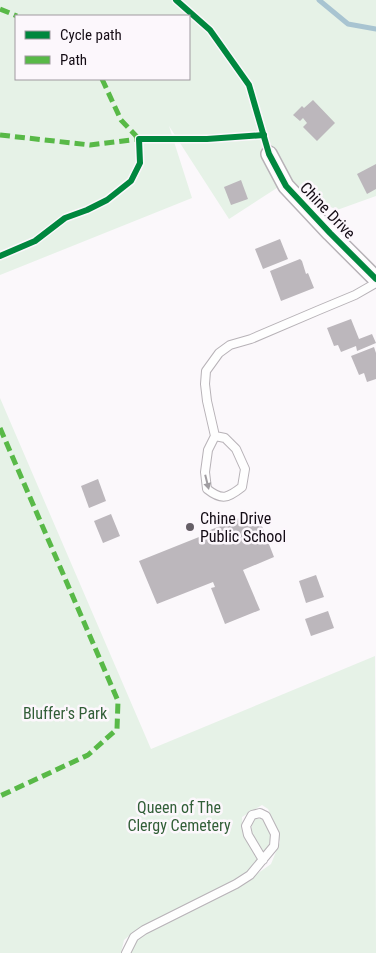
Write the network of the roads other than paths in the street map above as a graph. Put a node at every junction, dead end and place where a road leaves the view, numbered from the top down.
1 (269, 154) dead end
2 (376, 279) edge
3 (376, 283) edge
4 (214, 436) junction
5 (263, 860) junction
6 (126, 953) edge

1 - 2 street, Chine Drive
3 - 4 lane
4 -> 4 lane
5 - 5 lane
5 - 6 lane

